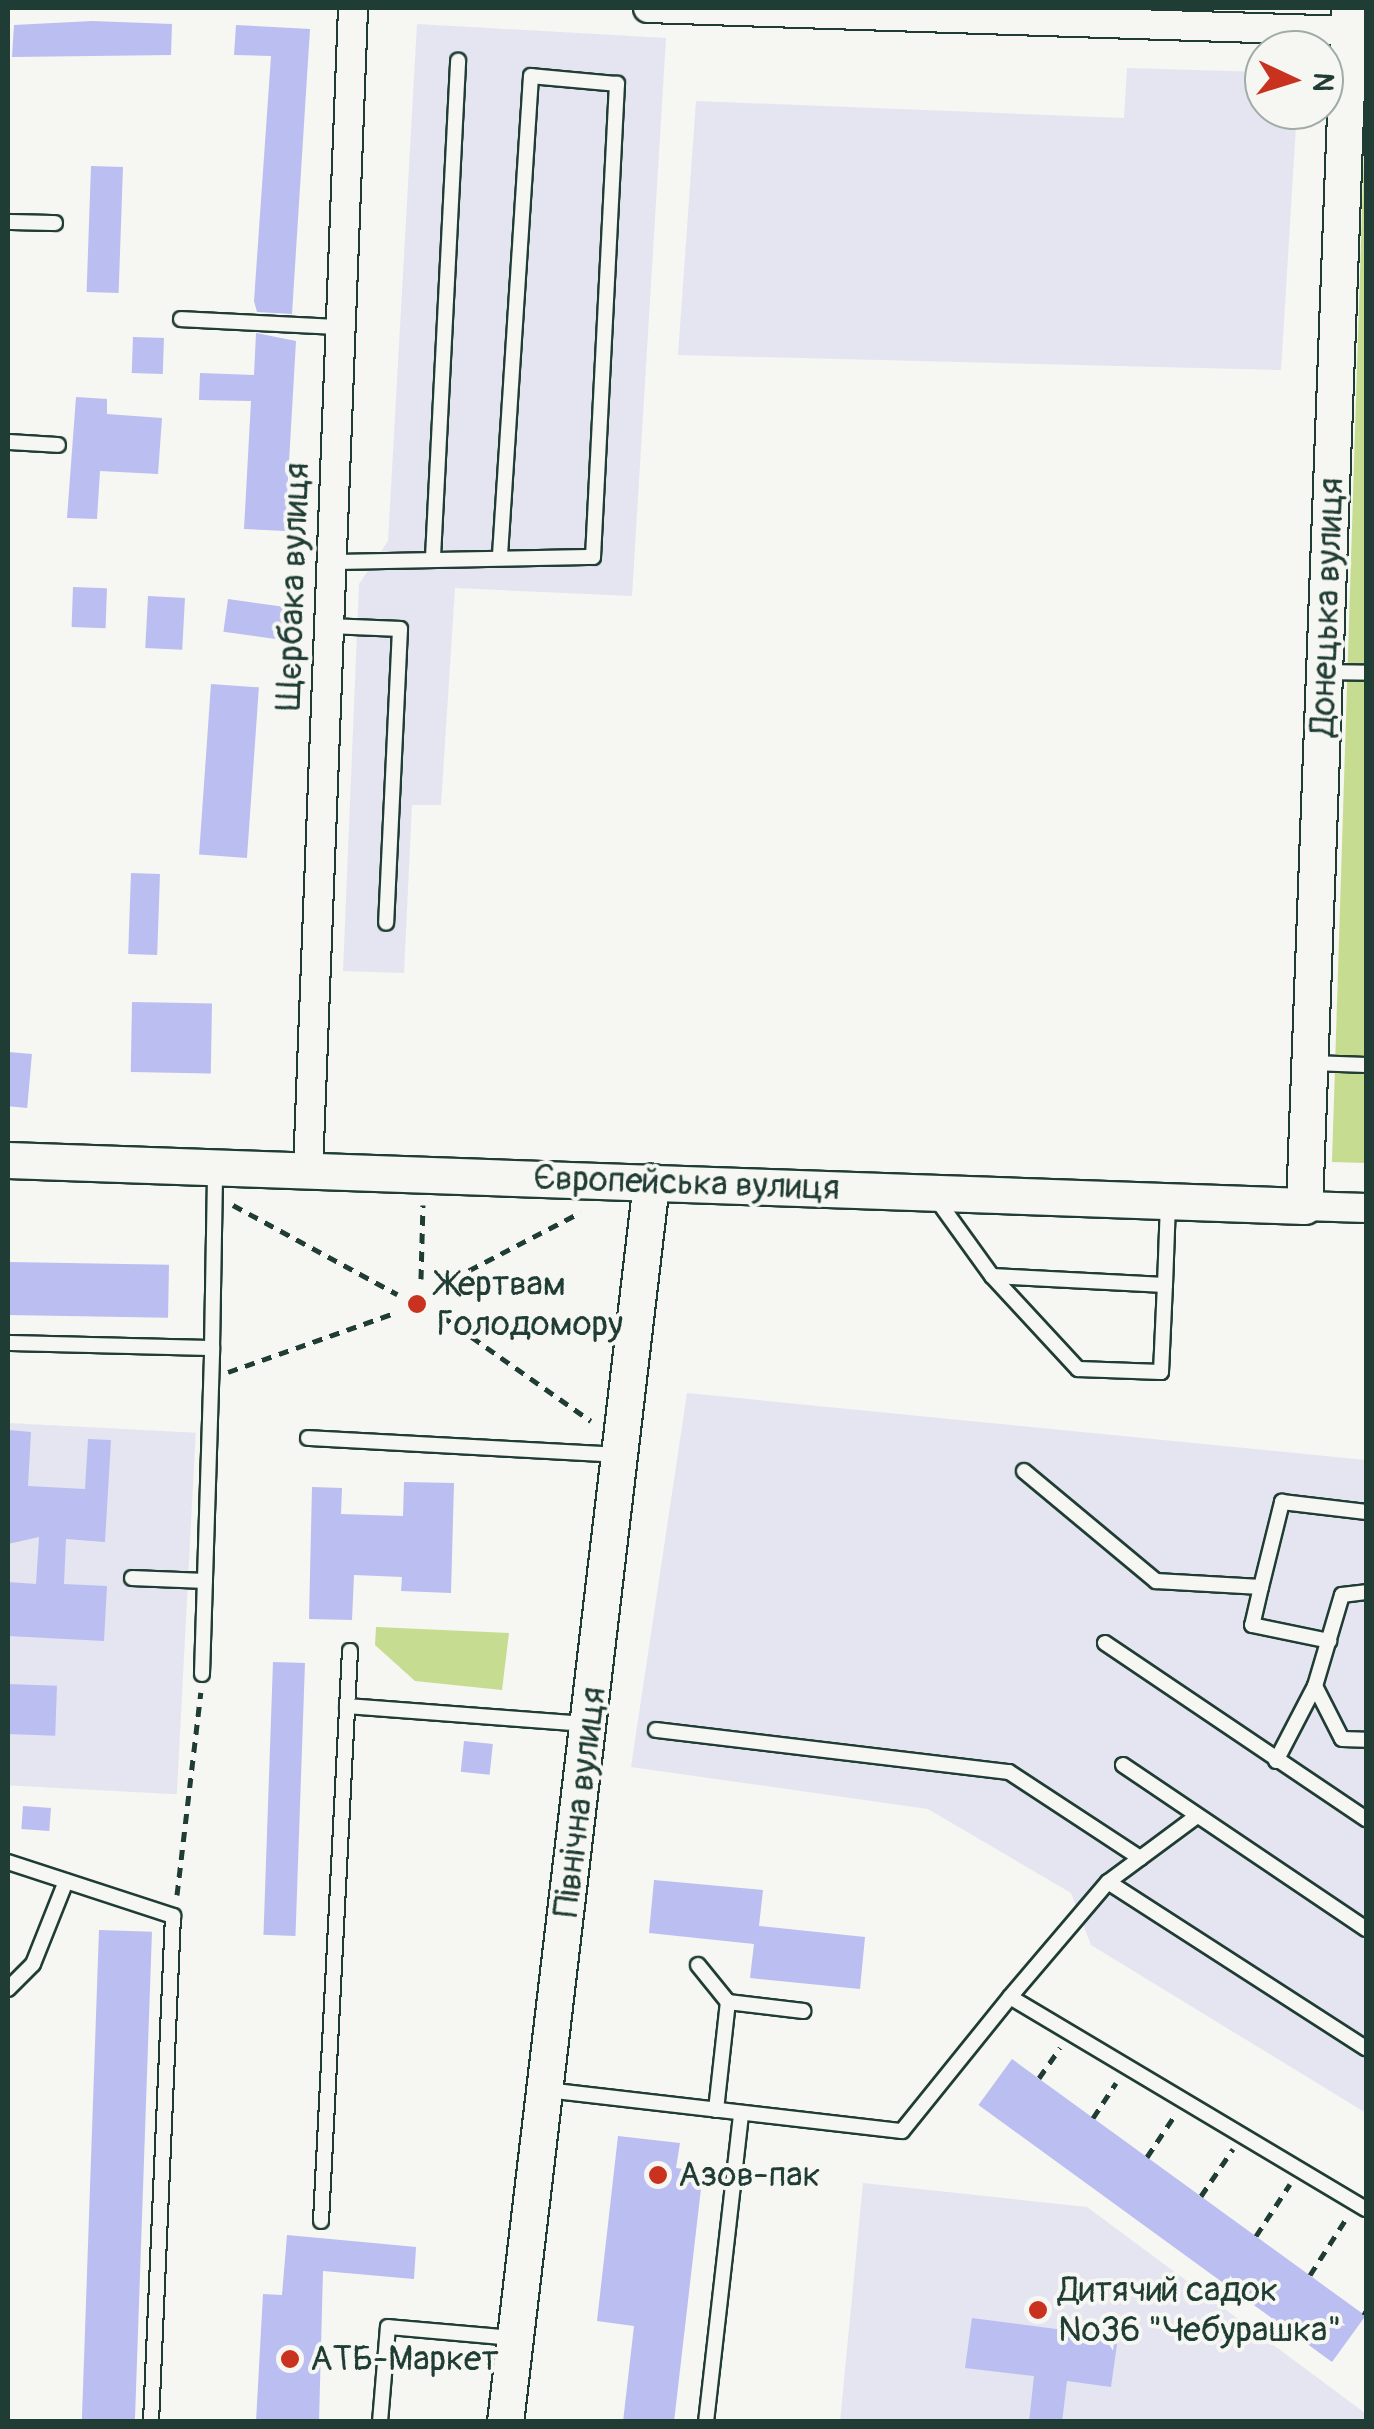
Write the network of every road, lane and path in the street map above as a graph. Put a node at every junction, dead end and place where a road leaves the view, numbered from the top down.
1 (352, 8) edge
2 (648, 8) edge
3 (1349, 19) edge
4 (458, 62) dead end
5 (8, 222) edge
6 (54, 223) dead end
7 (181, 320) dead end
8 (340, 328) junction
9 (8, 442) edge
10 (58, 445) dead end
11 (500, 554) junction
12 (433, 557) junction
13 (332, 562) junction
14 (329, 626) junction
15 (1324, 672) junction
16 (1366, 673) edge
17 (386, 923) dead end
18 (1310, 1064) junction
19 (1366, 1065) edge
20 (8, 1160) edge
21 (308, 1170) junction
22 (215, 1181) junction
23 (651, 1182) junction
24 (931, 1192) junction
25 (1168, 1201) junction
26 (423, 1205) dead end
27 (1304, 1206) junction
28 (1366, 1208) edge
29 (583, 1212) dead end
30 (992, 1276) junction
31 (421, 1279) dead end
32 (1164, 1285) junction
33 (437, 1287) dead end
34 (397, 1294) dead end
35 (395, 1312) dead end
36 (442, 1316) dead end
37 (8, 1343) edge
38 (212, 1348) junction
39 (211, 1378) junction
40 (308, 1438) dead end
41 (609, 1441) junction
42 (1024, 1471) dead end
43 (1366, 1512) edge
44 (132, 1578) dead end
45 (205, 1581) junction
46 (1260, 1587) junction
47 (1366, 1592) edge
48 (1329, 1641) junction
49 (1105, 1643) dead end
50 (350, 1650) dead end
51 (202, 1674) joint
52 (1315, 1686) junction
53 (347, 1706) junction
54 (588, 1724) junction
55 (656, 1730) dead end
56 (1366, 1740) edge
57 (1276, 1760) junction
58 (1123, 1765) dead end
59 (1197, 1816) junction
60 (1366, 1819) edge
61 (1140, 1858) junction
62 (8, 1862) edge
63 (66, 1881) junction
64 (1108, 1882) junction
65 (173, 1916) junction
66 (1366, 1928) edge
67 (698, 1965) dead end
68 (8, 1990) edge
69 (1010, 1997) junction
70 (728, 2002) junction
71 (803, 2011) dead end
72 (1070, 2033) junction
73 (1366, 2048) edge
74 (1128, 2067) junction
75 (1039, 2078) dead end
76 (547, 2090) junction
77 (1184, 2101) junction
78 (716, 2110) junction
79 (741, 2113) junction
80 (1093, 2118) dead end
81 (1242, 2135) junction
82 (1147, 2157) dead end
83 (1299, 2169) junction
84 (1201, 2196) dead end
85 (1361, 2206) edge
86 (321, 2221) dead end
87 (1256, 2236) dead end
88 (1310, 2275) dead end
89 (516, 2338) junction
90 (151, 2422) edge
91 (380, 2422) edge
92 (505, 2422) edge
93 (706, 2422) edge

1 - 8 street, Щєрбака вулиця
2 - 3 street
3 - 15 street, Донецька вулиця
4 - 12 lane
5 - 6 lane
7 - 8 lane
8 - 13 street, Щєрбака вулиця
9 - 10 lane
11 - 11 lane
11 - 12 lane
12 - 13 lane
13 - 14 street, Щєрбака вулиця
14 - 17 lane
14 - 21 street, Щєрбака вулиця
15 - 16 lane
15 - 18 street, Донецька вулиця
18 - 19 lane
18 - 27 street, Донецька вулиця
20 - 22 street, Європейська вулиця
21 - 22 street, Європейська вулиця
21 - 23 street, Європейська вулиця
22 - 34 path
22 - 38 lane
23 - 24 street, Європейська вулиця
23 - 41 street, Північна вулиця
24 - 25 street, Європейська вулиця
24 - 30 lane
25 - 27 street, Європейська вулиця
25 - 32 lane
26 - 31 path
27 - 28 street, Європейська вулиця
29 - 33 path
30 - 32 lane
30 - 32 lane
35 - 39 path
36 - 41 path
37 - 38 lane
38 - 39 lane
39 - 45 lane
40 - 41 lane
41 - 54 street, Північна вулиця
42 - 46 lane
43 - 46 lane
44 - 45 lane
45 - 51 lane
46 - 48 lane
47 - 48 lane
48 - 52 lane
49 - 57 lane
50 - 53 lane
51 - 65 path
52 - 56 lane
52 - 57 lane
53 - 54 lane
53 - 86 lane
54 - 76 street, Північна вулиця
55 - 61 lane
57 - 60 lane
58 - 59 lane
59 - 61 lane
59 - 66 lane
61 - 64 lane
62 - 63 lane
63 - 65 lane
63 - 68 lane
64 - 69 lane
64 - 73 lane
65 - 90 lane
67 - 70 lane
69 - 72 lane
69 - 79 lane
70 - 71 lane
70 - 78 lane
72 - 74 lane
72 - 75 path
74 - 77 lane
74 - 80 path
76 - 78 lane
76 - 89 street, Північна вулиця
77 - 81 lane
77 - 82 path
78 - 79 lane
79 - 93 lane
81 - 83 lane
81 - 84 path
83 - 85 lane
83 - 87 path
85 - 88 path
89 - 91 lane
89 - 92 street, Північна вулиця

